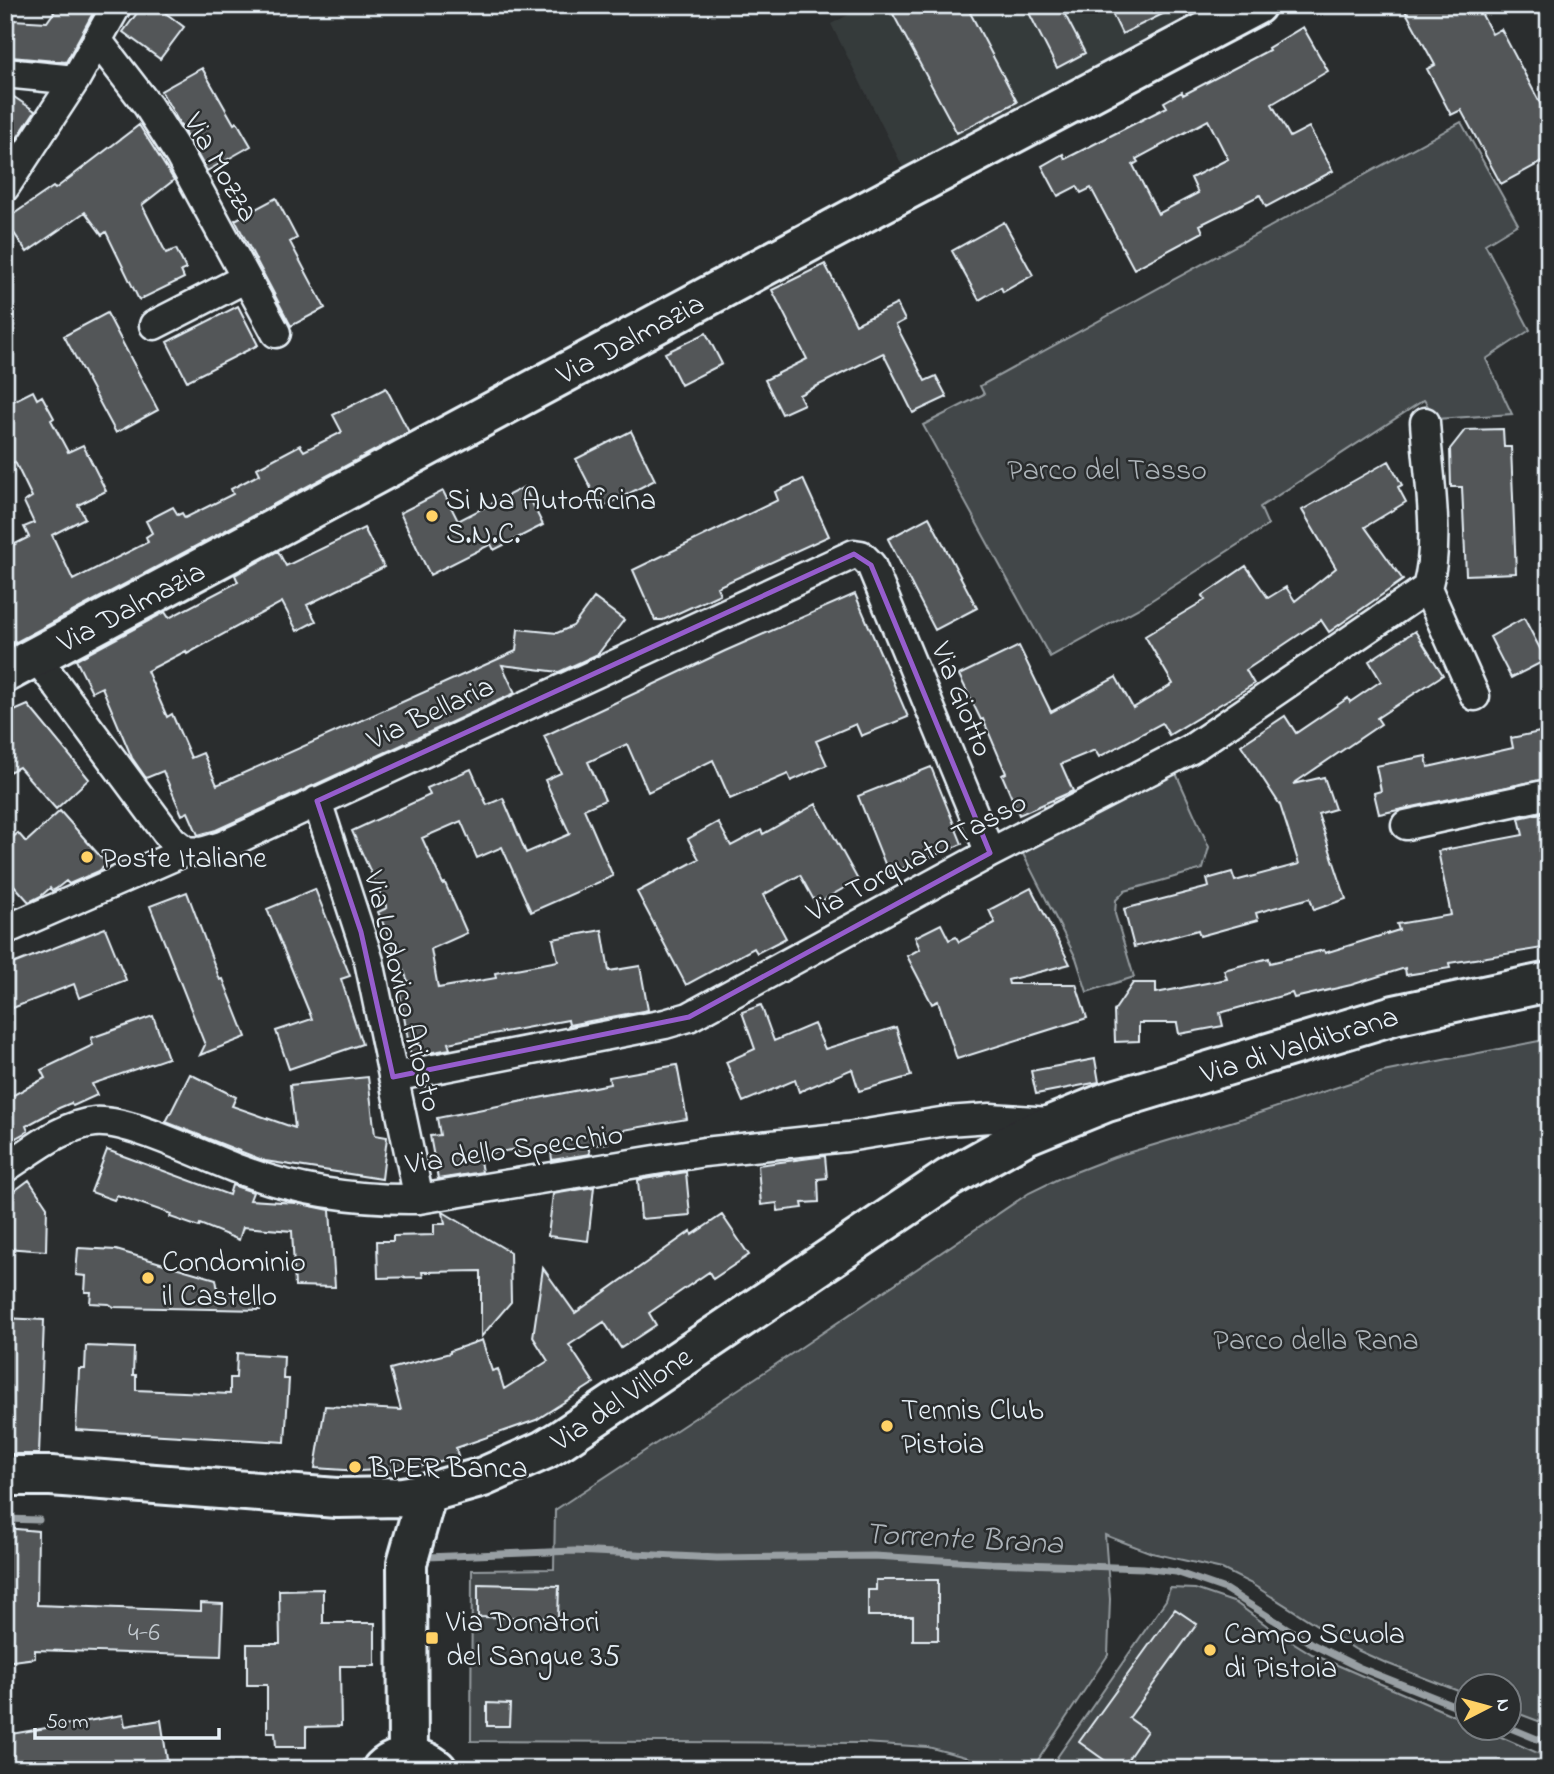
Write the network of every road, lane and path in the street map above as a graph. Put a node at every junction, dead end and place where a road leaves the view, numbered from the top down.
1 (117, 5) edge
2 (1256, 5) edge
3 (98, 41) junction
4 (5, 73) edge
5 (75, 80) junction
6 (5, 187) edge
7 (246, 278) junction
8 (155, 325) dead end
9 (276, 333) dead end
10 (1425, 422) dead end
11 (874, 571) joint
12 (1427, 588) junction
13 (21, 665) edge
14 (1475, 696) dead end
15 (1549, 794) edge
16 (317, 801) junction
17 (1406, 825) dead end
18 (186, 851) junction
19 (990, 853) junction
20 (5, 930) edge
21 (1549, 982) edge
22 (393, 1077) junction
23 (1054, 1122) junction
24 (5, 1168) edge
25 (419, 1199) junction
26 (5, 1476) edge
27 (427, 1493) junction
28 (385, 1498) junction
29 (407, 1563) junction
30 (409, 1765) edge

1 - 3 street
2 - 13 street, Via Dalmazia
3 - 5 street
3 - 7 street, Via Mozza
4 - 5 street
5 - 6 street
7 - 8 street
7 - 9 street, Via Mozza
10 - 12 street
11 - 16 street, Via Bellaria
11 - 19 street, Via Giotto
12 - 14 street
12 - 19 street, Via Torquato Tasso
13 - 18 street
15 - 17 street
16 - 18 street, Via Bellaria
16 - 22 street, Via Lodovico Ariosto
18 - 20 street, Via Bellaria
19 - 22 street, Via Torquato Tasso
21 - 23 street, Via di Valdibrana
22 - 25 street, Via Lodovico Ariosto
23 - 25 street, Via dello Specchio
23 - 27 street, Via del Villone
24 - 25 street, Via dello Specchio
26 - 28 street, Via del Villone
27 - 28 street, Via del Villone
27 - 29 street
28 - 29 street
29 - 30 street

